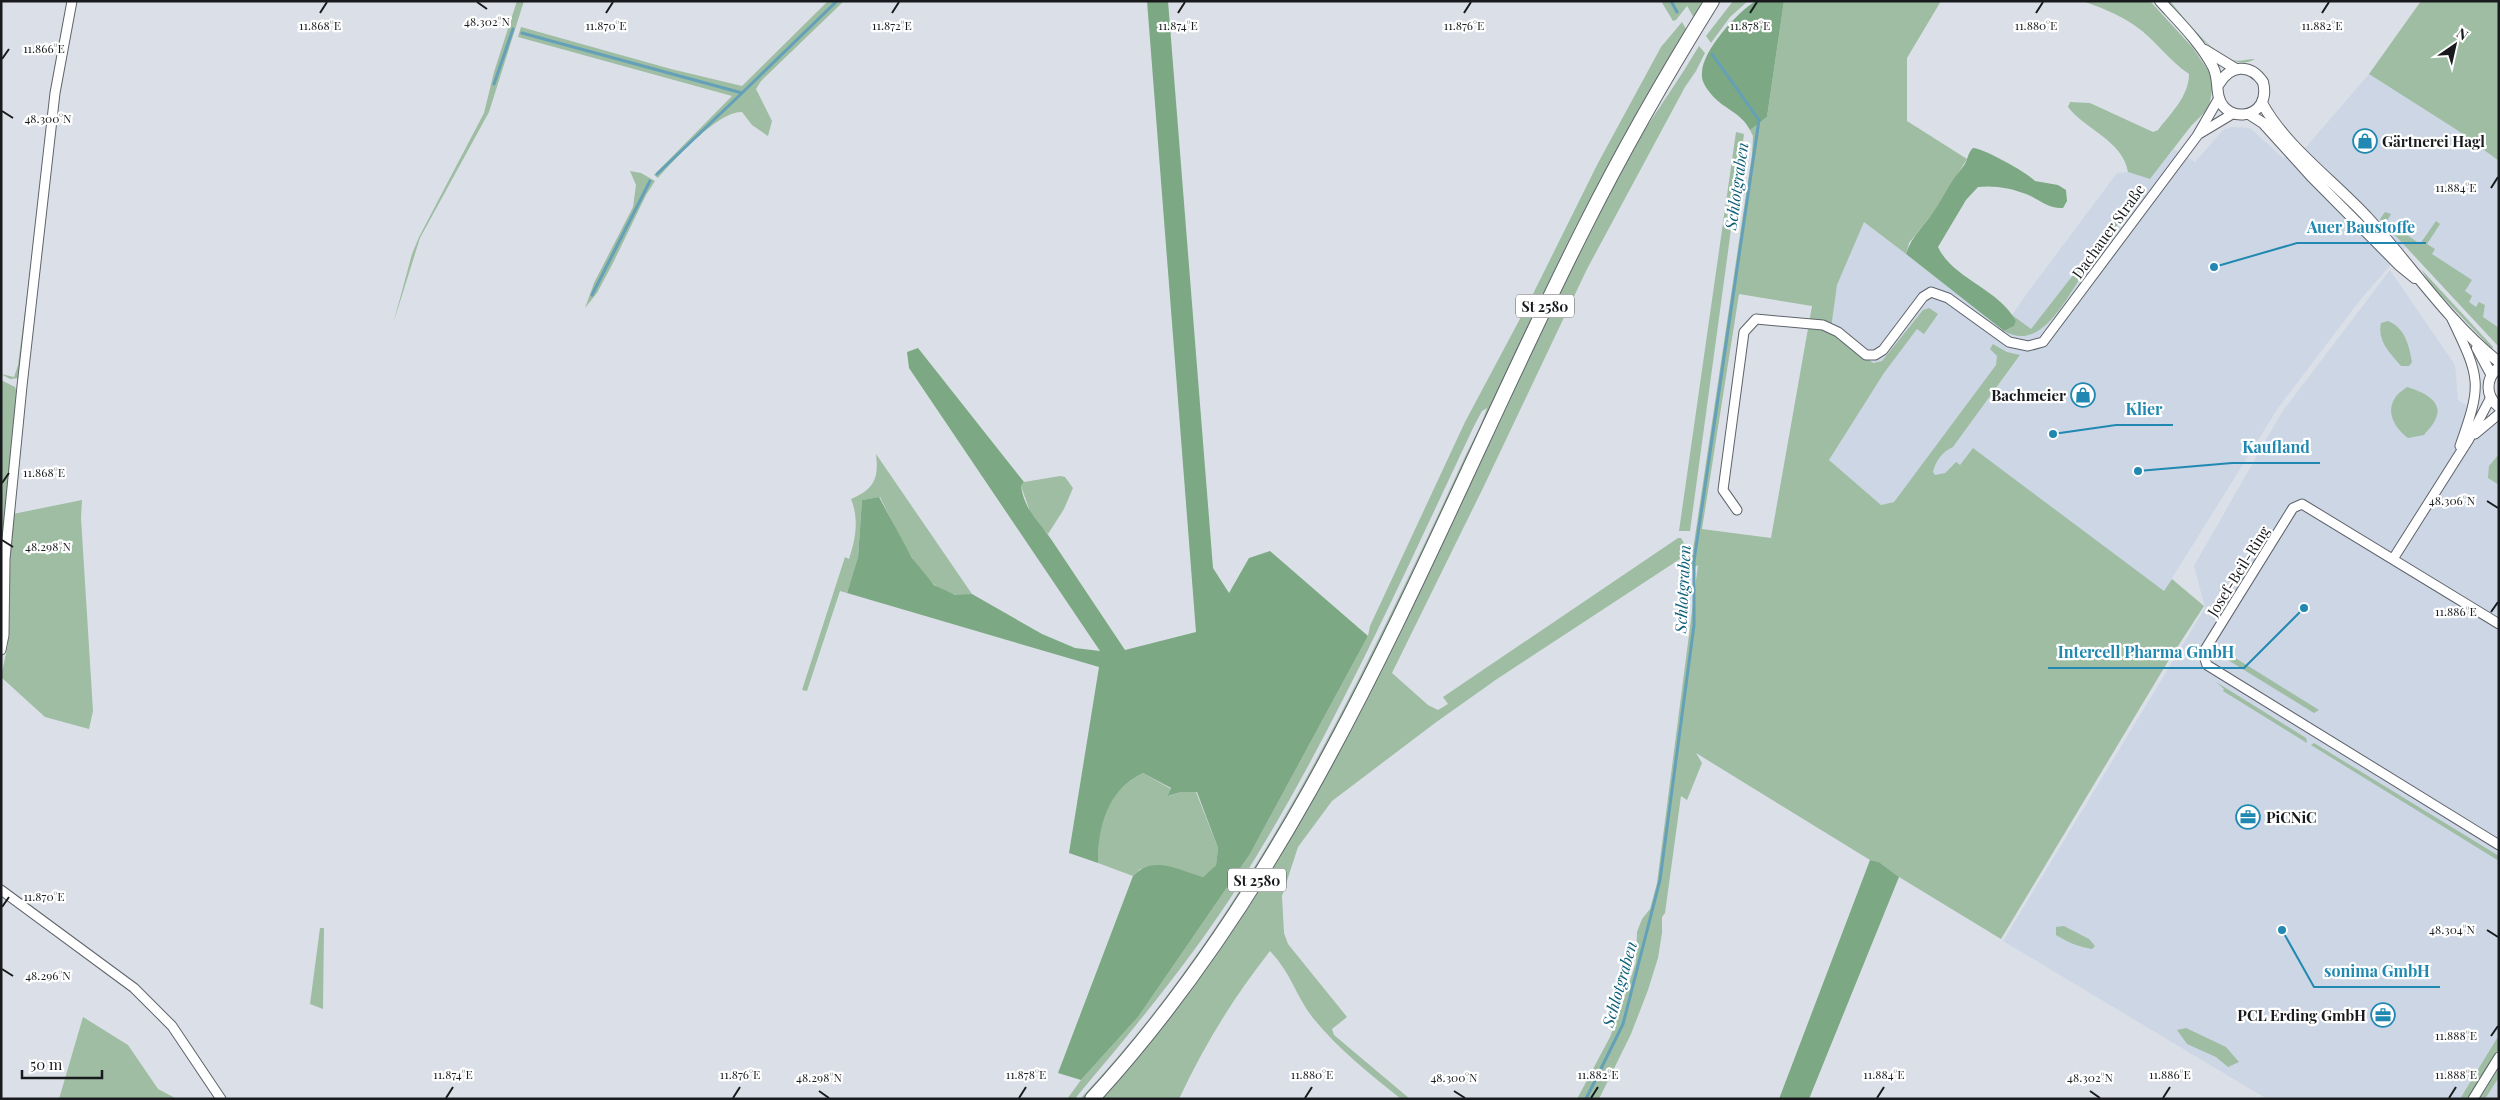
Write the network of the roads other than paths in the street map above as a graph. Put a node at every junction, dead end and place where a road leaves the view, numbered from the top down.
1 (72, 1) edge
2 (1712, 1) edge
3 (1721, 1) edge
4 (2160, 1) edge
5 (1703, 16) junction
6 (2202, 48) junction
7 (2236, 69) junction
8 (2219, 84) junction
9 (2218, 98) junction
10 (2262, 103) junction
11 (2234, 113) junction
12 (2249, 114) junction
13 (2197, 136) junction
14 (2429, 290) junction
15 (2447, 310) junction
16 (2471, 338) junction
17 (2499, 362) edge
18 (2495, 371) edge
19 (2491, 398) junction
20 (2499, 407) edge
21 (2499, 414) edge
22 (2469, 440) junction
23 (2456, 458) junction
24 (1737, 510) dead end
25 (2394, 559) junction
26 (2499, 624) edge
27 (1, 650) edge
28 (2499, 845) edge
29 (1, 890) edge
30 (2499, 1056) edge
31 (221, 1099) edge
32 (1092, 1099) edge
33 (2473, 1099) edge

1 - 27 street
2 - 5 highway, St 2580
3 - 5 highway, St 2580
4 - 6 street, Dachauer Straße
5 - 32 highway, St 2580
6 - 7 street, Dachauer Straße
6 - 8 street, Dachauer Straße
7 - 8 street
7 - 10 street, Dachauer Straße
8 - 9 street, Dachauer Straße
9 - 11 street
9 - 13 street, Dachauer Straße
10 - 12 street
10 - 14 street
11 - 12 street
11 - 13 street, Dachauer Straße
12 - 14 street
13 - 24 street, Dachauer Straße
14 - 15 street
15 - 16 street
15 - 23 street
16 - 17 street
16 - 18 street
18 - 19 street
19 - 20 street
19 - 22 street
21 - 22 street
22 - 23 street
23 - 25 street
25 - 26 street, Josef-Beil-Ring
25 - 28 street, Josef-Beil-Ring
29 - 31 street
30 - 33 street

